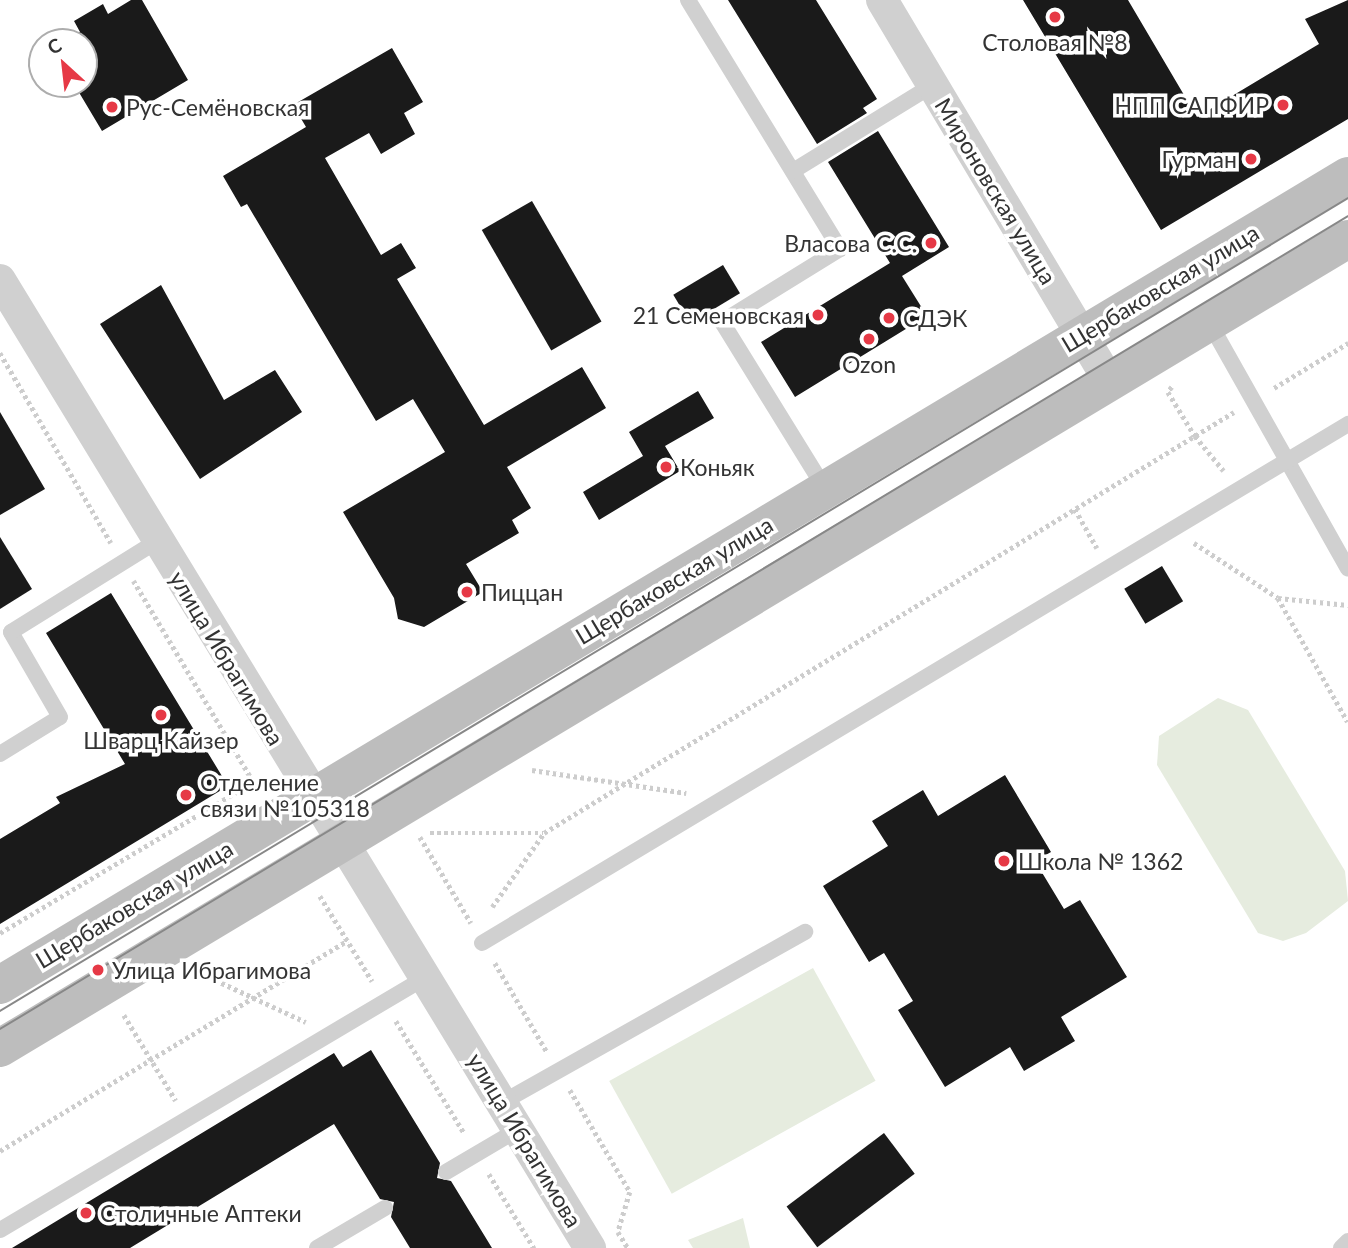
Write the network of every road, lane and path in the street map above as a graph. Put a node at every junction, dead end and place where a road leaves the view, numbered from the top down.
1 (688, 0) edge
2 (882, 0) edge
3 (933, 85) junction
4 (793, 171) junction
5 (1348, 176) edge
6 (1348, 239) edge
7 (0, 280) edge
8 (1209, 322) junction
9 (1082, 335) junction
10 (1348, 343) edge
11 (1182, 376) dead end
12 (1110, 382) junction
13 (1253, 401) junction
14 (1348, 424) edge
15 (1195, 436) junction
16 (1286, 461) junction
17 (825, 489) junction
18 (1239, 489) junction
19 (1075, 509) junction
20 (1172, 528) junction
21 (157, 541) junction
22 (1108, 566) junction
23 (1348, 569) edge
24 (1278, 598) junction
25 (1348, 605) edge
26 (1348, 722) edge
27 (0, 754) edge
28 (517, 776) dead end
29 (253, 782) dead end
30 (625, 784) junction
31 (312, 797) junction
32 (725, 799) junction
33 (440, 820) dead end
34 (418, 833) junction
35 (544, 833) junction
36 (345, 841) junction
37 (319, 894) dead end
38 (806, 932) dead end
39 (0, 933) edge
40 (347, 941) junction
41 (482, 943) joint
42 (192, 969) dead end
43 (426, 976) junction
44 (0, 985) edge
45 (253, 997) junction
46 (384, 1001) junction
47 (122, 1011) dead end
48 (331, 1033) junction
49 (0, 1048) edge
50 (152, 1060) junction
51 (558, 1070) junction
52 (503, 1102) junction
53 (186, 1119) junction
54 (519, 1129) junction
55 (0, 1151) edge
56 (477, 1154) junction
57 (446, 1172) dead end
58 (385, 1208) dead end
59 (0, 1230) edge
60 (1348, 1241) edge
61 (342, 1242) edge
62 (317, 1248) edge
63 (534, 1248) edge
64 (590, 1248) edge
65 (628, 1248) edge
66 (1341, 1248) edge

1 - 4 lane
2 - 3 street, Мироновская улица
3 - 4 lane
3 - 9 street, Мироновская улица
4 - 17 lane
5 - 9 main road, Щербаковская улица
6 - 8 main road
7 - 21 street, улица Ибрагимова
8 - 12 main road
8 - 13 lane
9 - 12 street, Мироновская улица
9 - 17 main road, Щербаковская улица
10 - 13 path
11 - 15 path
12 - 36 main road
13 - 15 path
13 - 16 lane
14 - 16 lane
15 - 18 path
15 - 19 path
16 - 18 lane
16 - 23 lane
17 - 31 main road, Щербаковская улица
18 - 20 lane
19 - 22 path
19 - 30 path
20 - 22 lane
20 - 24 path
21 - 27 lane
21 - 31 street, улица Ибрагимова
22 - 32 lane
24 - 25 path
24 - 26 path
28 - 30 path
29 - 39 path
30 - 32 path
30 - 35 path
31 - 36 street, улица Ибрагимова
31 - 44 main road, Щербаковская улица
32 - 41 lane
33 - 34 path
34 - 35 path
34 - 35 path
36 - 43 street, улица Ибрагимова
36 - 49 main road
37 - 40 path
38 - 51 lane
40 - 45 path
40 - 46 path
41 - 51 path
42 - 45 path
43 - 46 lane
43 - 52 street, улица Ибрагимова
45 - 48 path
45 - 50 path
46 - 48 lane
46 - 56 path
47 - 50 path
48 - 53 lane
50 - 53 path
50 - 55 path
51 - 52 lane
51 - 65 path
52 - 54 street, улица Ибрагимова
53 - 59 lane
54 - 56 lane
54 - 64 street, улица Ибрагимова
56 - 57 lane
56 - 63 path
58 - 61 lane
60 - 66 lane
61 - 62 lane

